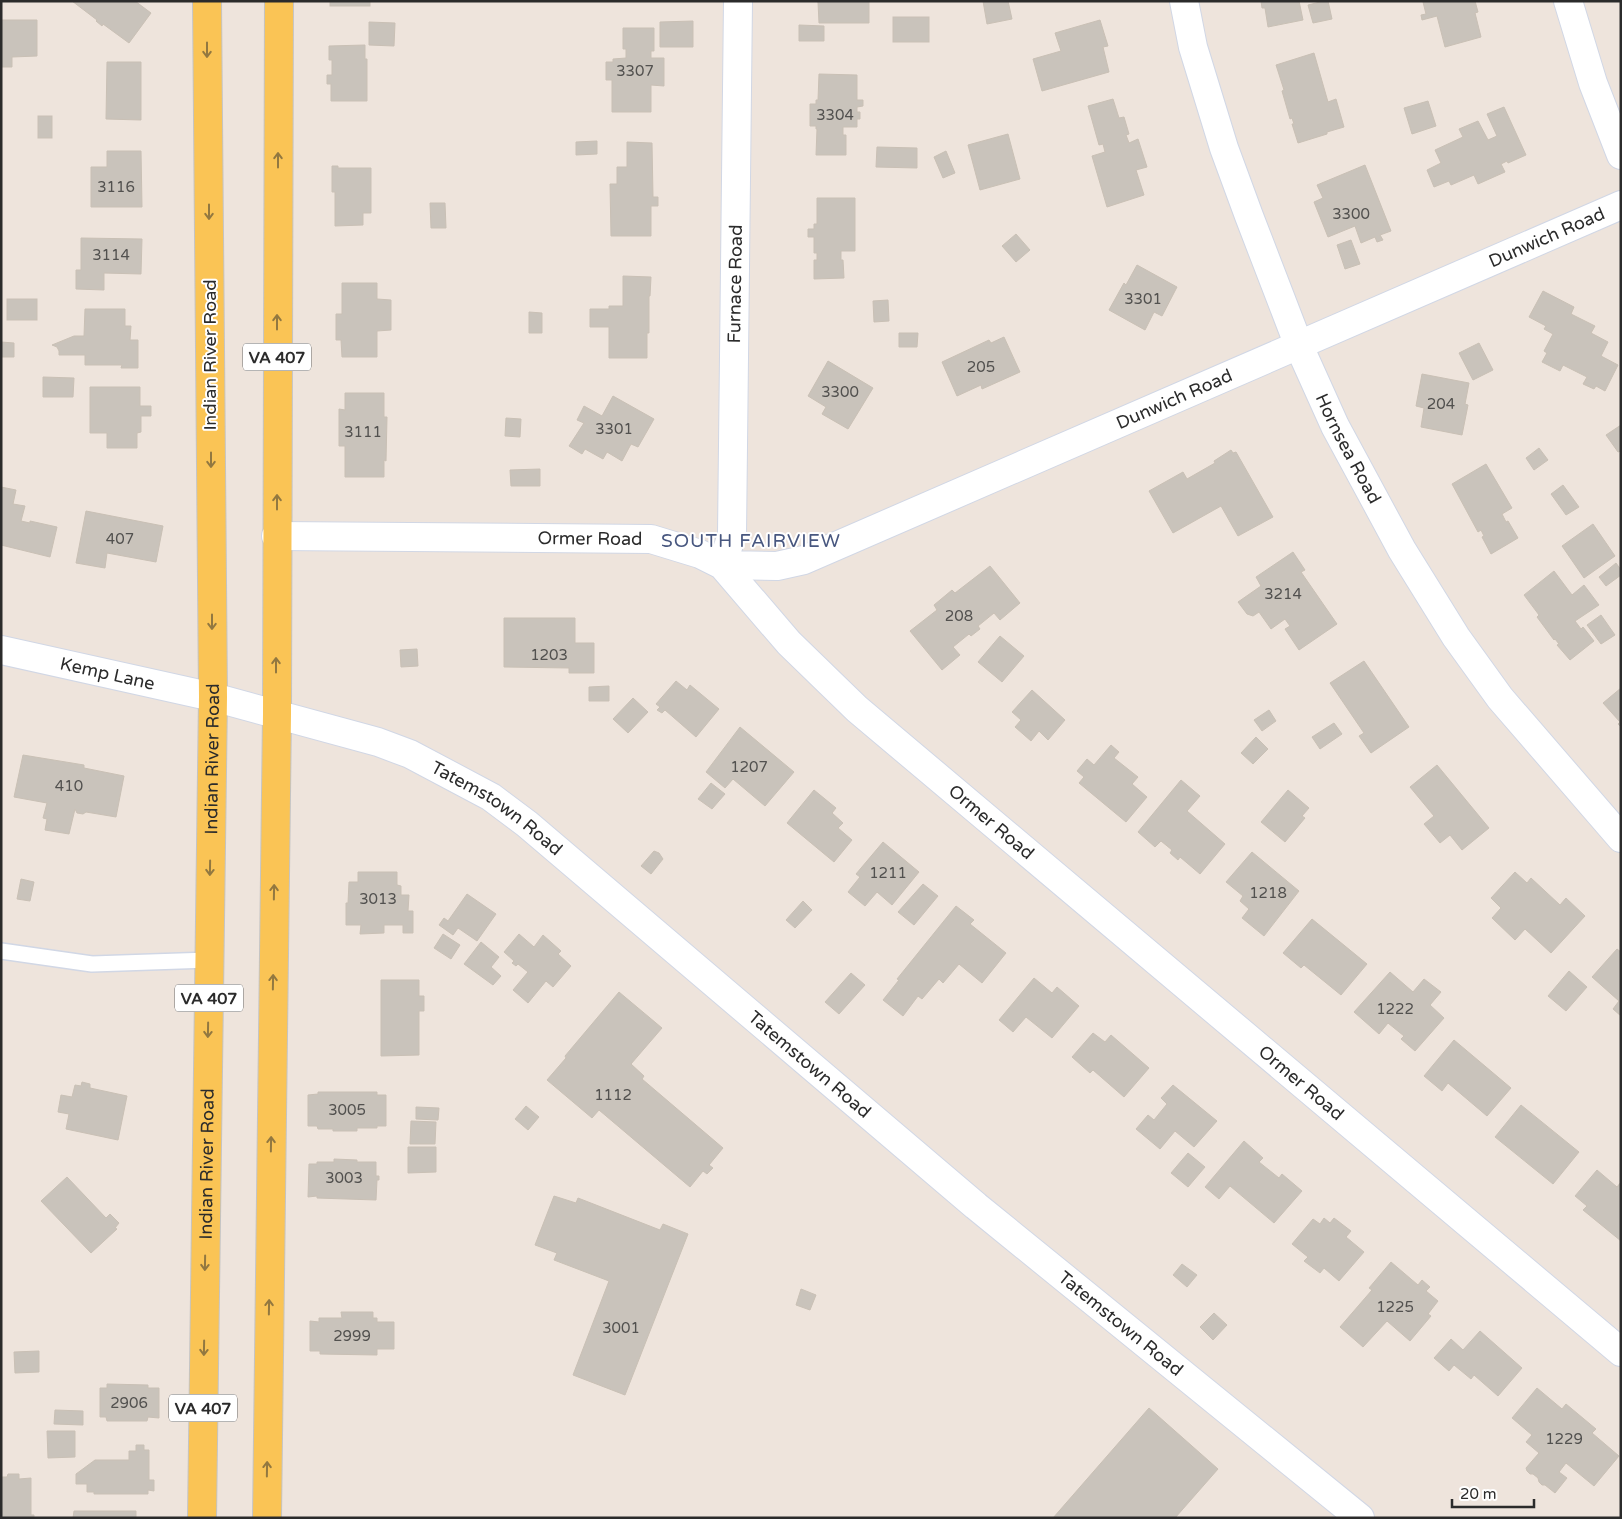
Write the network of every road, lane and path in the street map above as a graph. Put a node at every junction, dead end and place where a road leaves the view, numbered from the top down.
1 (207, 1) edge
2 (279, 1) edge
3 (738, 1) edge
4 (1184, 1) edge
5 (1568, 1) edge
6 (1621, 155) edge
7 (1621, 205) edge
8 (1299, 346) junction
9 (276, 536) junction
10 (722, 565) junction
11 (1, 650) edge
12 (213, 697) junction
13 (276, 714) junction
14 (1621, 838) edge
15 (1, 951) edge
16 (209, 960) junction
17 (1621, 1352) edge
18 (202, 1518) edge
19 (267, 1518) edge
20 (1360, 1518) edge

1 -> 12 main road, Indian River Road / VA 407
9 -> 2 main road, VA 407
3 - 10 street, Furnace Road
4 - 8 street, Hornsea Road
5 - 6 street
7 - 8 street, Dunwich Road
8 - 10 street, Dunwich Road
8 - 14 street, Hornsea Road
9 - 10 street, Ormer Road
13 -> 9 main road, VA 407
10 - 17 street, Ormer Road
11 - 12 street, Kemp Lane
12 - 13 street, Tatemstown Road
12 -> 16 main road, Indian River Road / VA 407
19 -> 13 main road, VA 407
13 - 20 street, Tatemstown Road
15 - 16 lane
16 -> 18 main road, Indian River Road / VA 407

